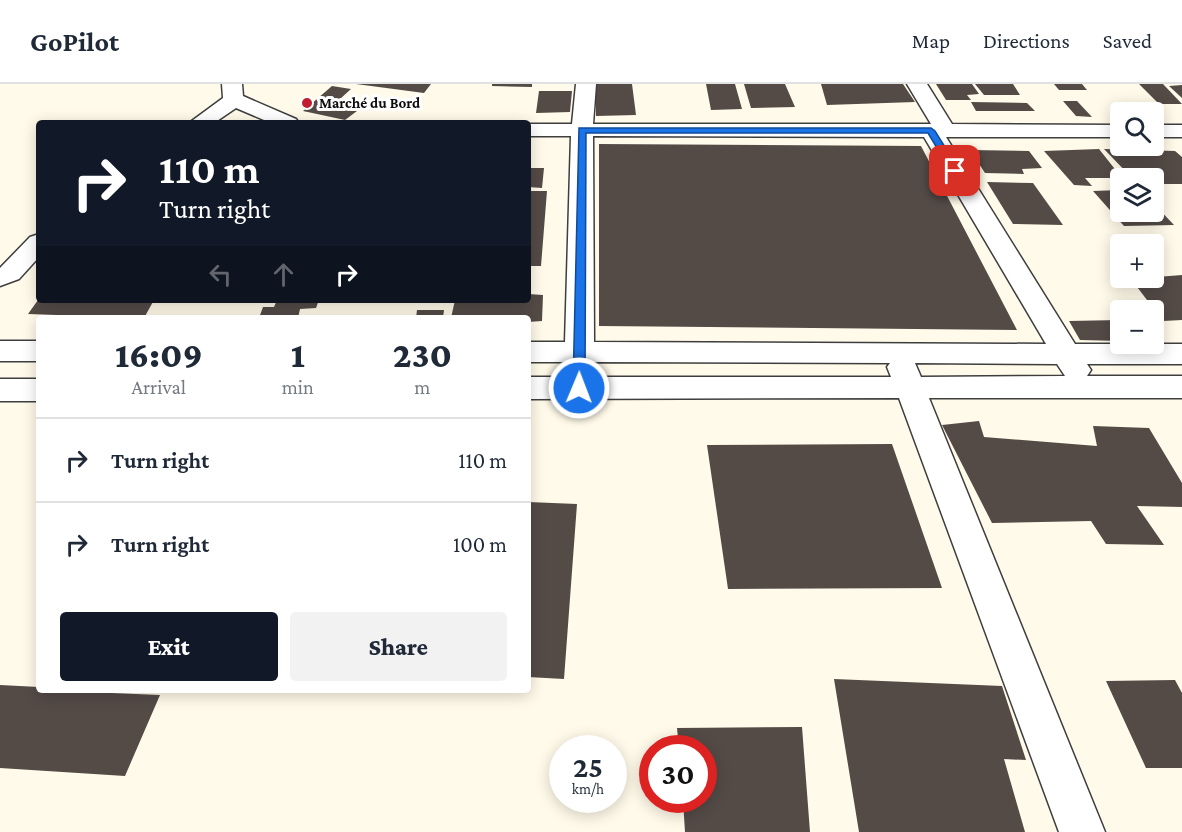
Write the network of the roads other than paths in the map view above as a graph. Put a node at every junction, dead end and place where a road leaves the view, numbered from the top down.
1 (586, 84) edge
2 (917, 84) edge
3 (232, 91) edge
4 (204, 120) edge
5 (281, 120) edge
6 (531, 130) edge
7 (582, 130) junction
8 (938, 131) junction
9 (1110, 131) edge
10 (1164, 131) edge
11 (1182, 131) edge
12 (36, 246) edge
13 (4, 284) edge
14 (0, 351) edge
15 (36, 351) edge
16 (531, 352) edge
17 (580, 352) junction
18 (897, 354) junction
19 (1066, 354) junction
20 (1182, 354) edge
21 (909, 386) junction
22 (1086, 387) junction
23 (1182, 387) edge
24 (531, 388) edge
25 (579, 388) junction
26 (0, 390) edge
27 (36, 390) edge
28 (1082, 832) edge

1 - 7 street
2 - 8 street
3 - 4 street
3 - 5 street
6 - 7 street
7 - 8 street
7 - 17 street
8 - 9 street
8 - 19 street
10 - 11 street
12 - 13 street
14 - 15 street
16 - 17 street
17 - 18 street
17 - 25 street
18 - 19 street
18 - 21 street
19 - 20 street
19 - 22 street
21 - 22 street
21 - 25 street
21 - 28 street
22 - 23 street
24 - 25 street
26 - 27 street

